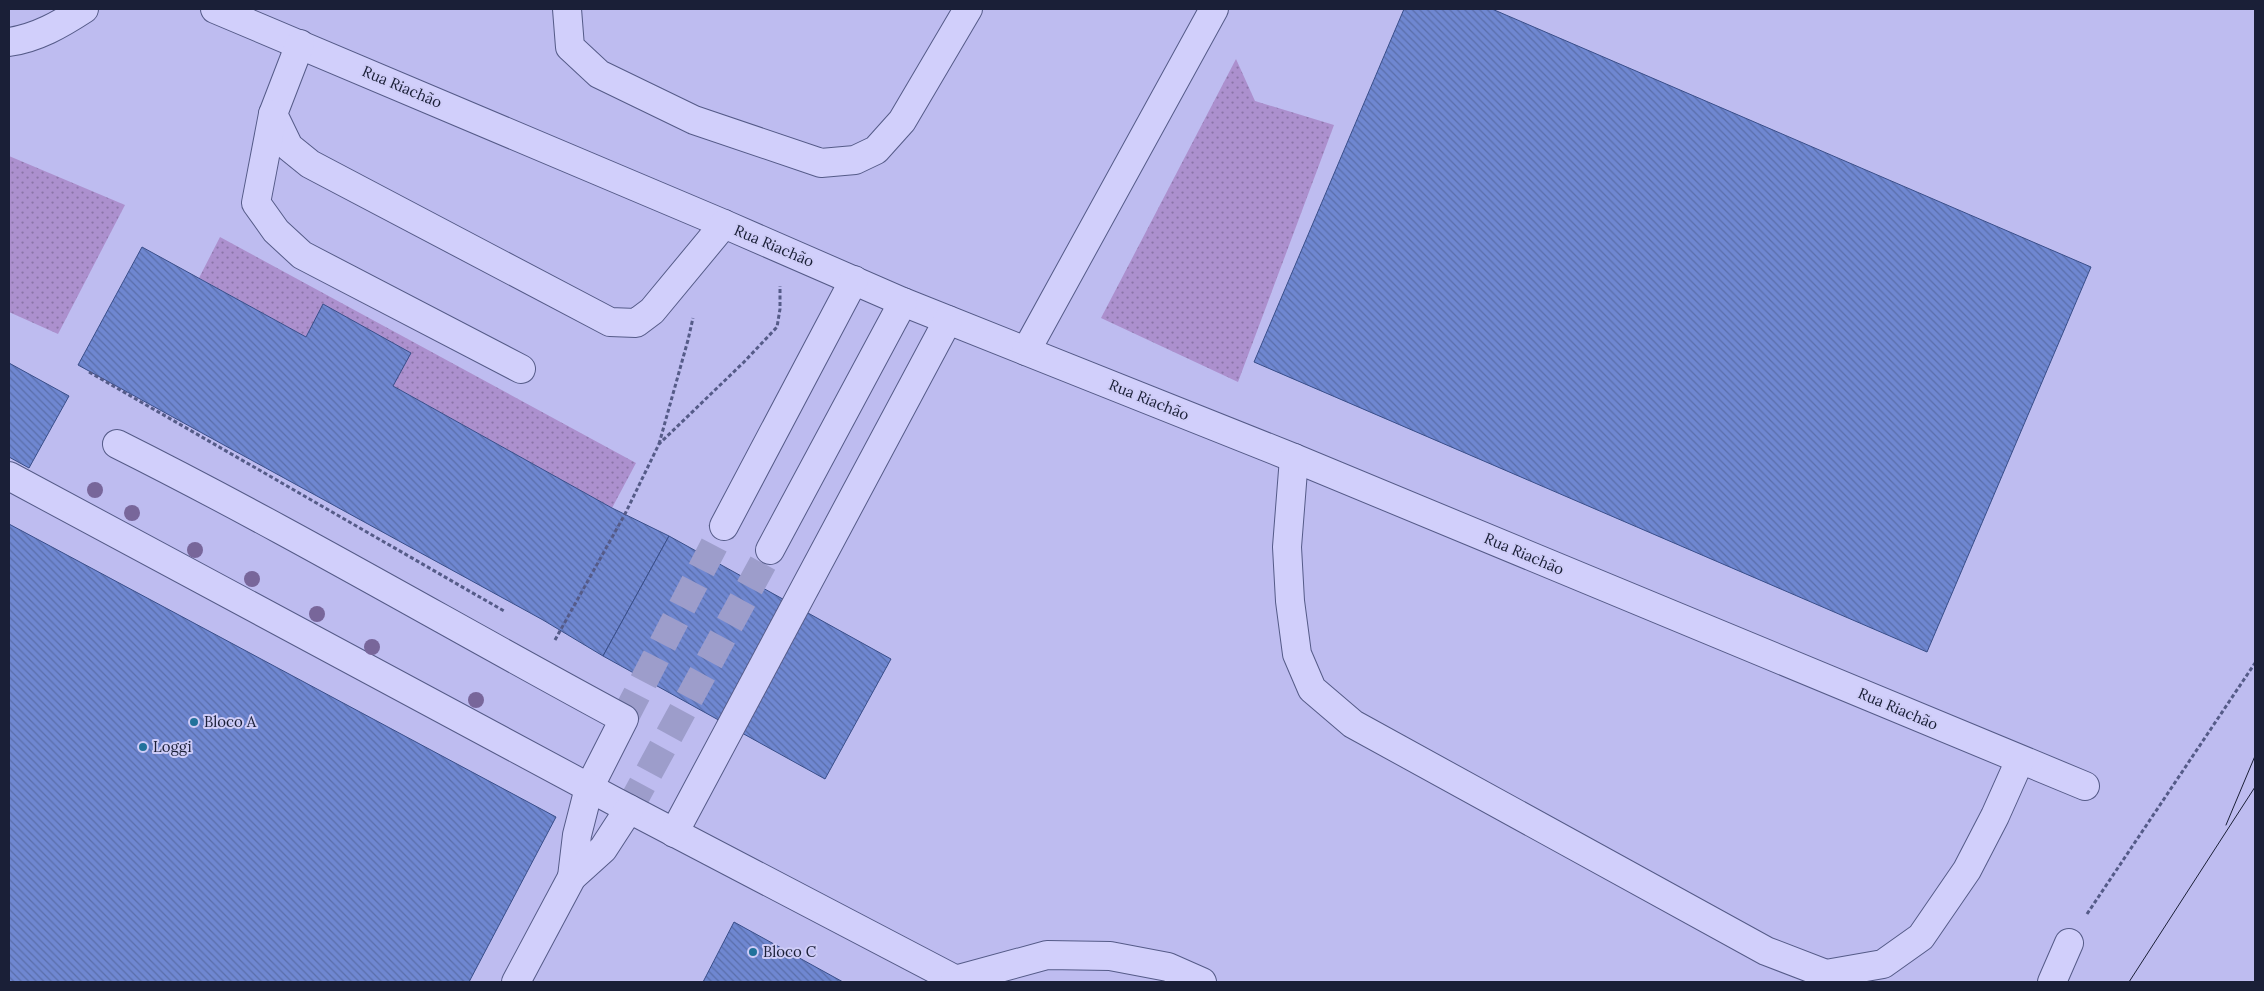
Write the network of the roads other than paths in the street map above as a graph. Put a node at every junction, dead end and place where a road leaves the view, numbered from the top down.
1 (84, 9) edge
2 (215, 9) edge
3 (567, 9) edge
4 (968, 9) edge
5 (1214, 9) edge
6 (9, 42) edge
7 (300, 44) junction
8 (273, 114) junction
9 (724, 224) junction
10 (854, 280) junction
11 (903, 302) junction
12 (948, 320) junction
13 (1026, 351) junction
14 (521, 369) dead end
15 (117, 444) dead end
16 (1294, 458) junction
17 (9, 476) edge
18 (724, 526) tunnel mouth
19 (770, 550) tunnel mouth
20 (2020, 760) junction
21 (2085, 786) dead end
22 (589, 788) junction
23 (629, 809) junction
24 (674, 833) junction
25 (572, 877) junction
26 (2068, 943) road end
27 (958, 981) edge
28 (516, 982) edge
29 (1202, 982) edge
30 (2052, 982) edge

1 - 6 street
2 - 7 street, Rua Riachão
3 - 4 street
5 - 13 street
7 - 8 street
7 - 9 street, Rua Riachão
8 - 9 street
8 - 14 street
9 - 10 street, Rua Riachão
10 - 11 street, Rua Riachão
10 - 18 street
11 - 12 street, Rua Riachão
11 - 19 street
12 - 13 street, Rua Riachão
12 - 24 street
13 - 16 street, Rua Riachão
15 - 22 street
16 - 20 street, Rua Riachão
16 - 20 street
17 - 22 street
20 - 21 street, Rua Riachão
22 - 23 street
22 - 25 street
23 - 24 street
23 - 25 street
24 - 27 street
25 - 28 street
26 - 30 street
27 - 29 street

